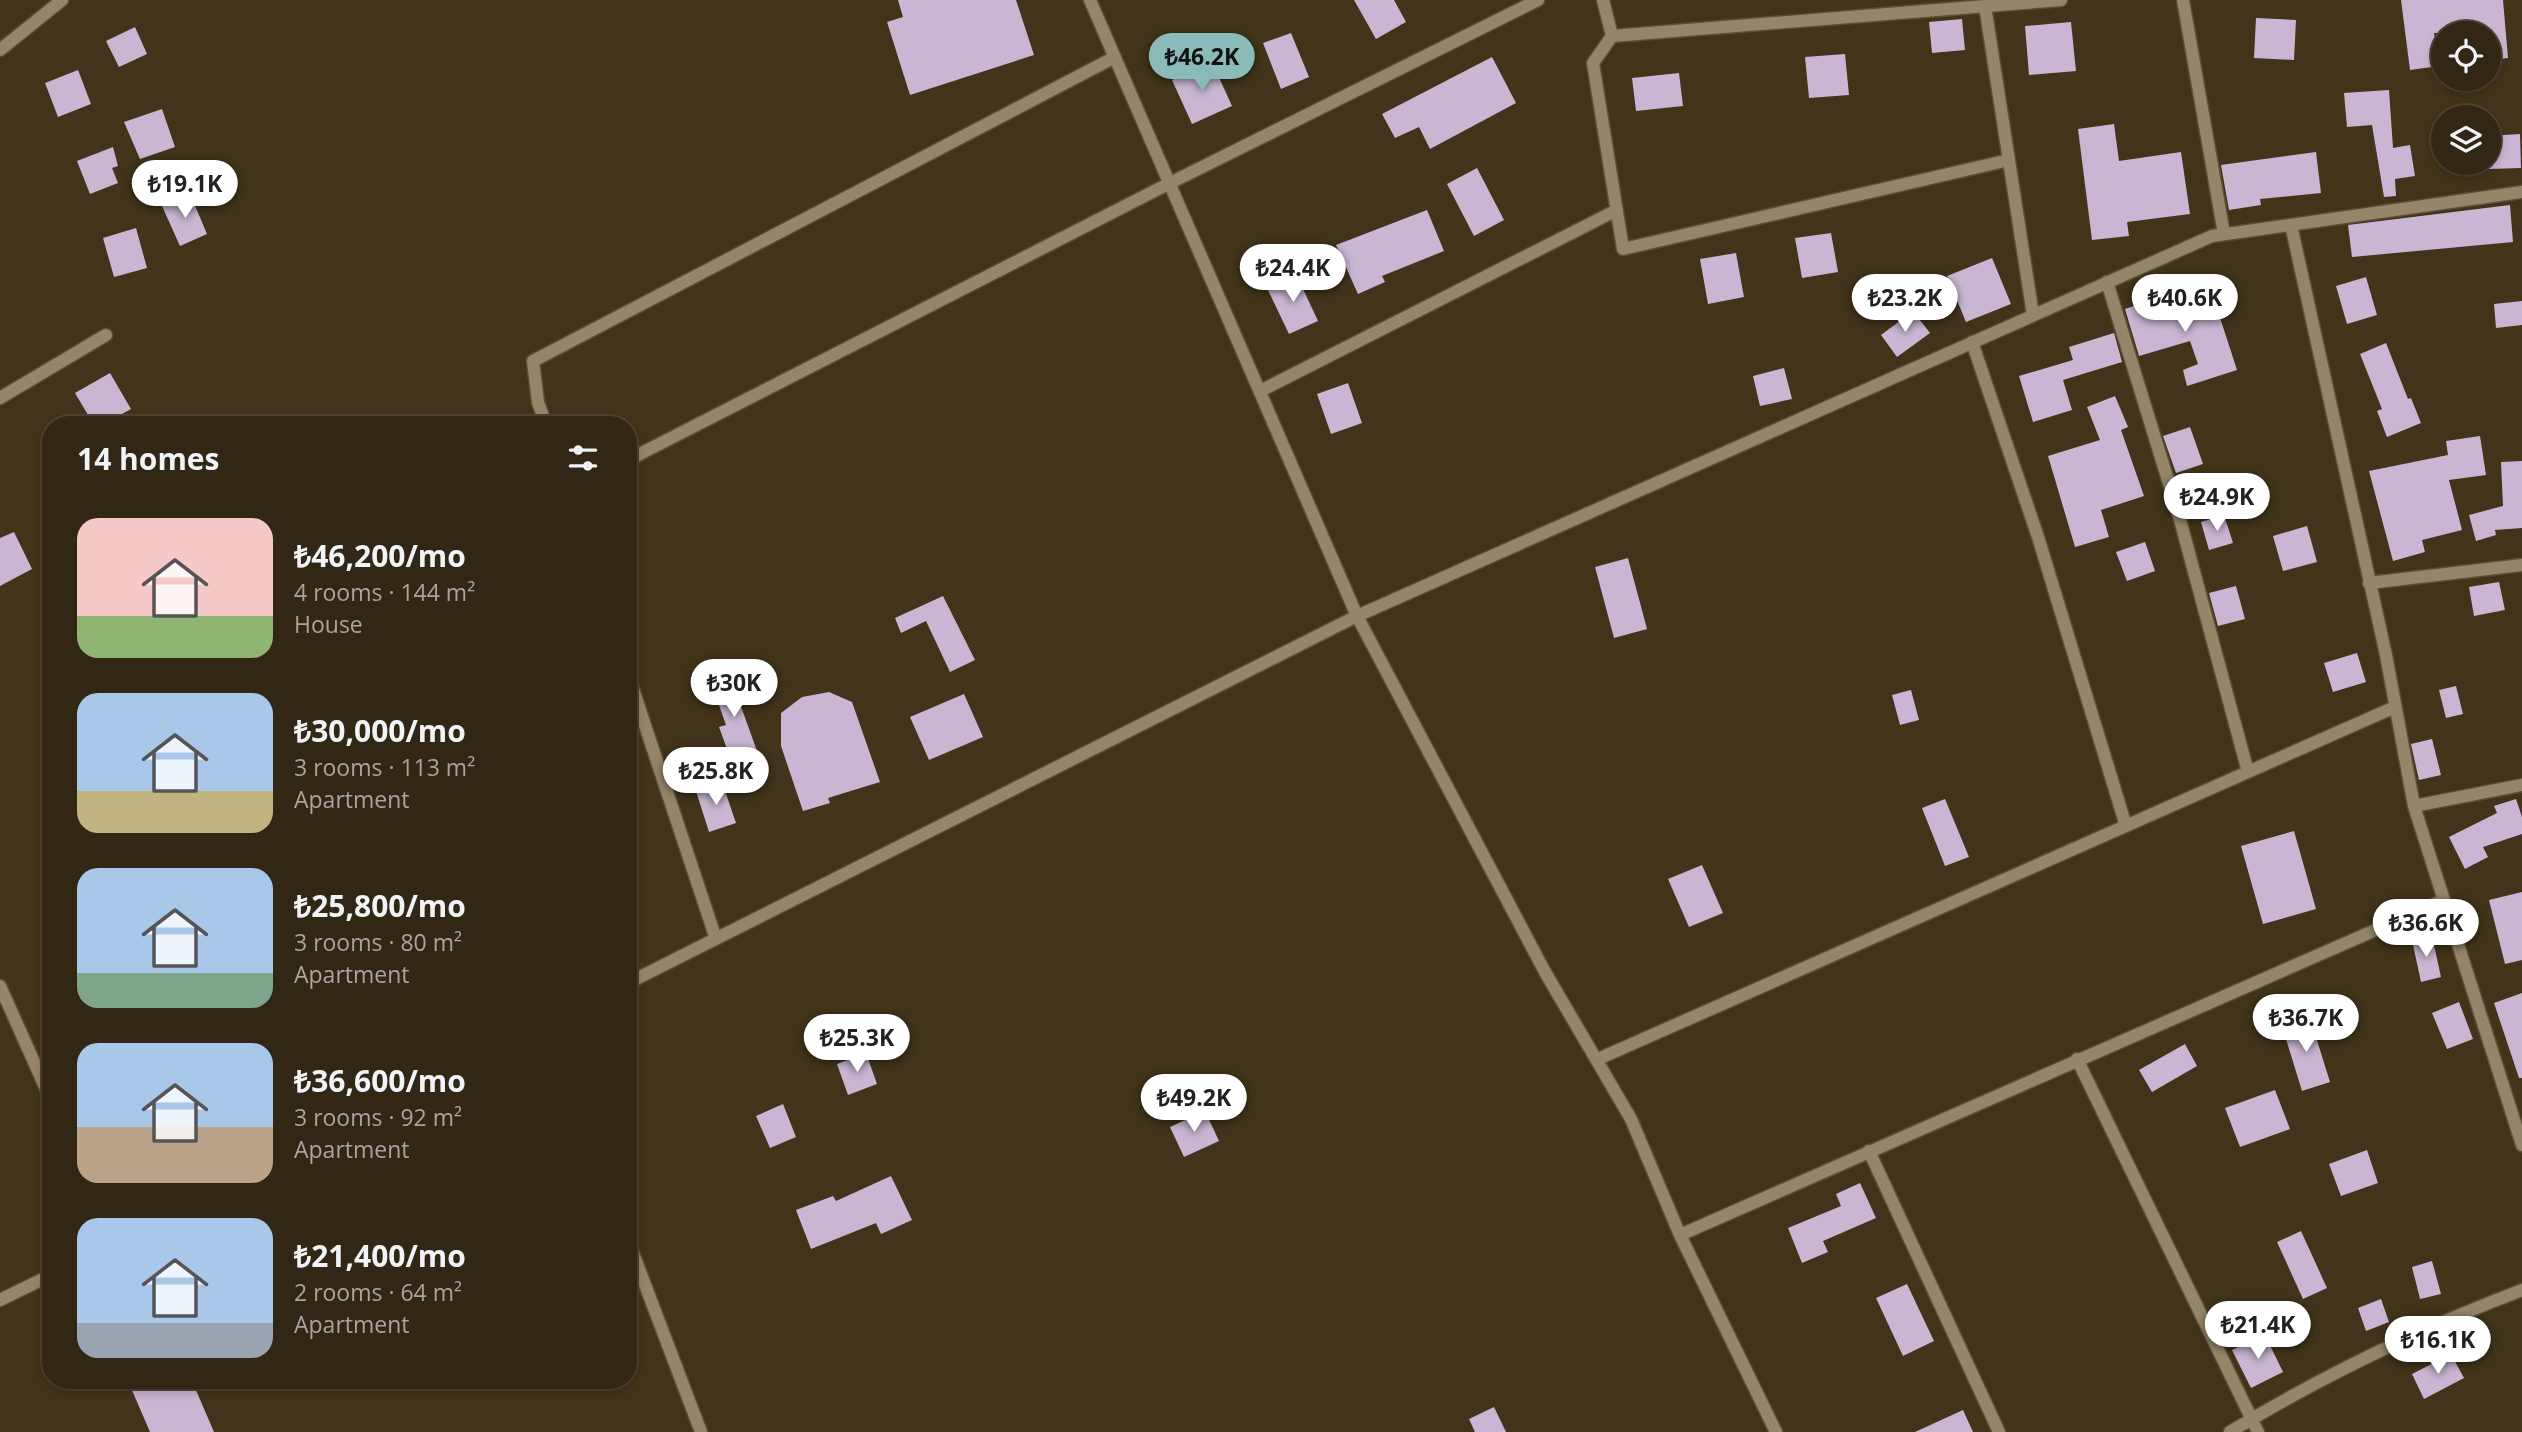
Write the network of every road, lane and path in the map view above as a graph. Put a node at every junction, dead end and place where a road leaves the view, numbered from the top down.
1 (62, 0) edge
2 (1090, 0) edge
3 (1538, 0) edge
4 (1603, 0) edge
5 (2061, 0) edge
6 (2183, 0) edge
7 (1985, 6) junction
8 (1612, 36) junction
9 (0, 50) edge
10 (1115, 57) junction
11 (2009, 160) junction
12 (1170, 183) junction
13 (2522, 192) edge
14 (1617, 210) junction
15 (2291, 225) junction
16 (2224, 234) junction
17 (2107, 282) junction
18 (2034, 315) junction
19 (106, 335) dead end
20 (1972, 342) junction
21 (1260, 391) junction
22 (0, 398) edge
23 (543, 416) edge
24 (637, 455) edge
25 (2522, 565) edge
26 (2369, 583) junction
27 (1357, 615) junction
28 (637, 701) edge
29 (2395, 707) junction
30 (2248, 772) junction
31 (2522, 785) edge
32 (2414, 806) junction
33 (2126, 826) junction
34 (2444, 900) junction
35 (716, 939) junction
36 (637, 978) edge
37 (0, 986) edge
38 (1598, 1059) junction
39 (2077, 1059) junction
40 (42, 1080) edge
41 (2522, 1145) edge
42 (1869, 1151) junction
43 (1680, 1235) junction
44 (637, 1264) edge
45 (42, 1279) edge
46 (2522, 1290) edge
47 (0, 1300) edge
48 (2251, 1419) junction
49 (701, 1432) edge
50 (1776, 1432) edge
51 (1999, 1432) edge
52 (2230, 1432) edge
53 (2258, 1432) edge

1 - 9 street
2 - 10 street
3 - 12 street
4 - 8 street
5 - 7 street
6 - 16 street
7 - 8 street
7 - 11 street
8 - 14 street
10 - 12 street
10 - 23 street
11 - 14 street
11 - 18 street
12 - 21 street
12 - 24 street
13 - 15 street
14 - 21 street
15 - 16 street
15 - 26 street
16 - 17 street
17 - 18 street
17 - 30 street
18 - 20 street
19 - 22 street
20 - 27 street
20 - 33 street
21 - 27 street
25 - 26 street
26 - 29 street
27 - 35 street
27 - 38 street
28 - 35 street
29 - 30 street
29 - 32 street
30 - 33 street
31 - 32 street
32 - 34 street
33 - 38 street
34 - 39 street
34 - 41 street
35 - 36 street
37 - 40 street
38 - 43 street
39 - 42 street
39 - 48 street
42 - 43 street
42 - 51 street
43 - 50 street
44 - 49 street
45 - 47 street
46 - 48 street
48 - 52 street
48 - 53 street

